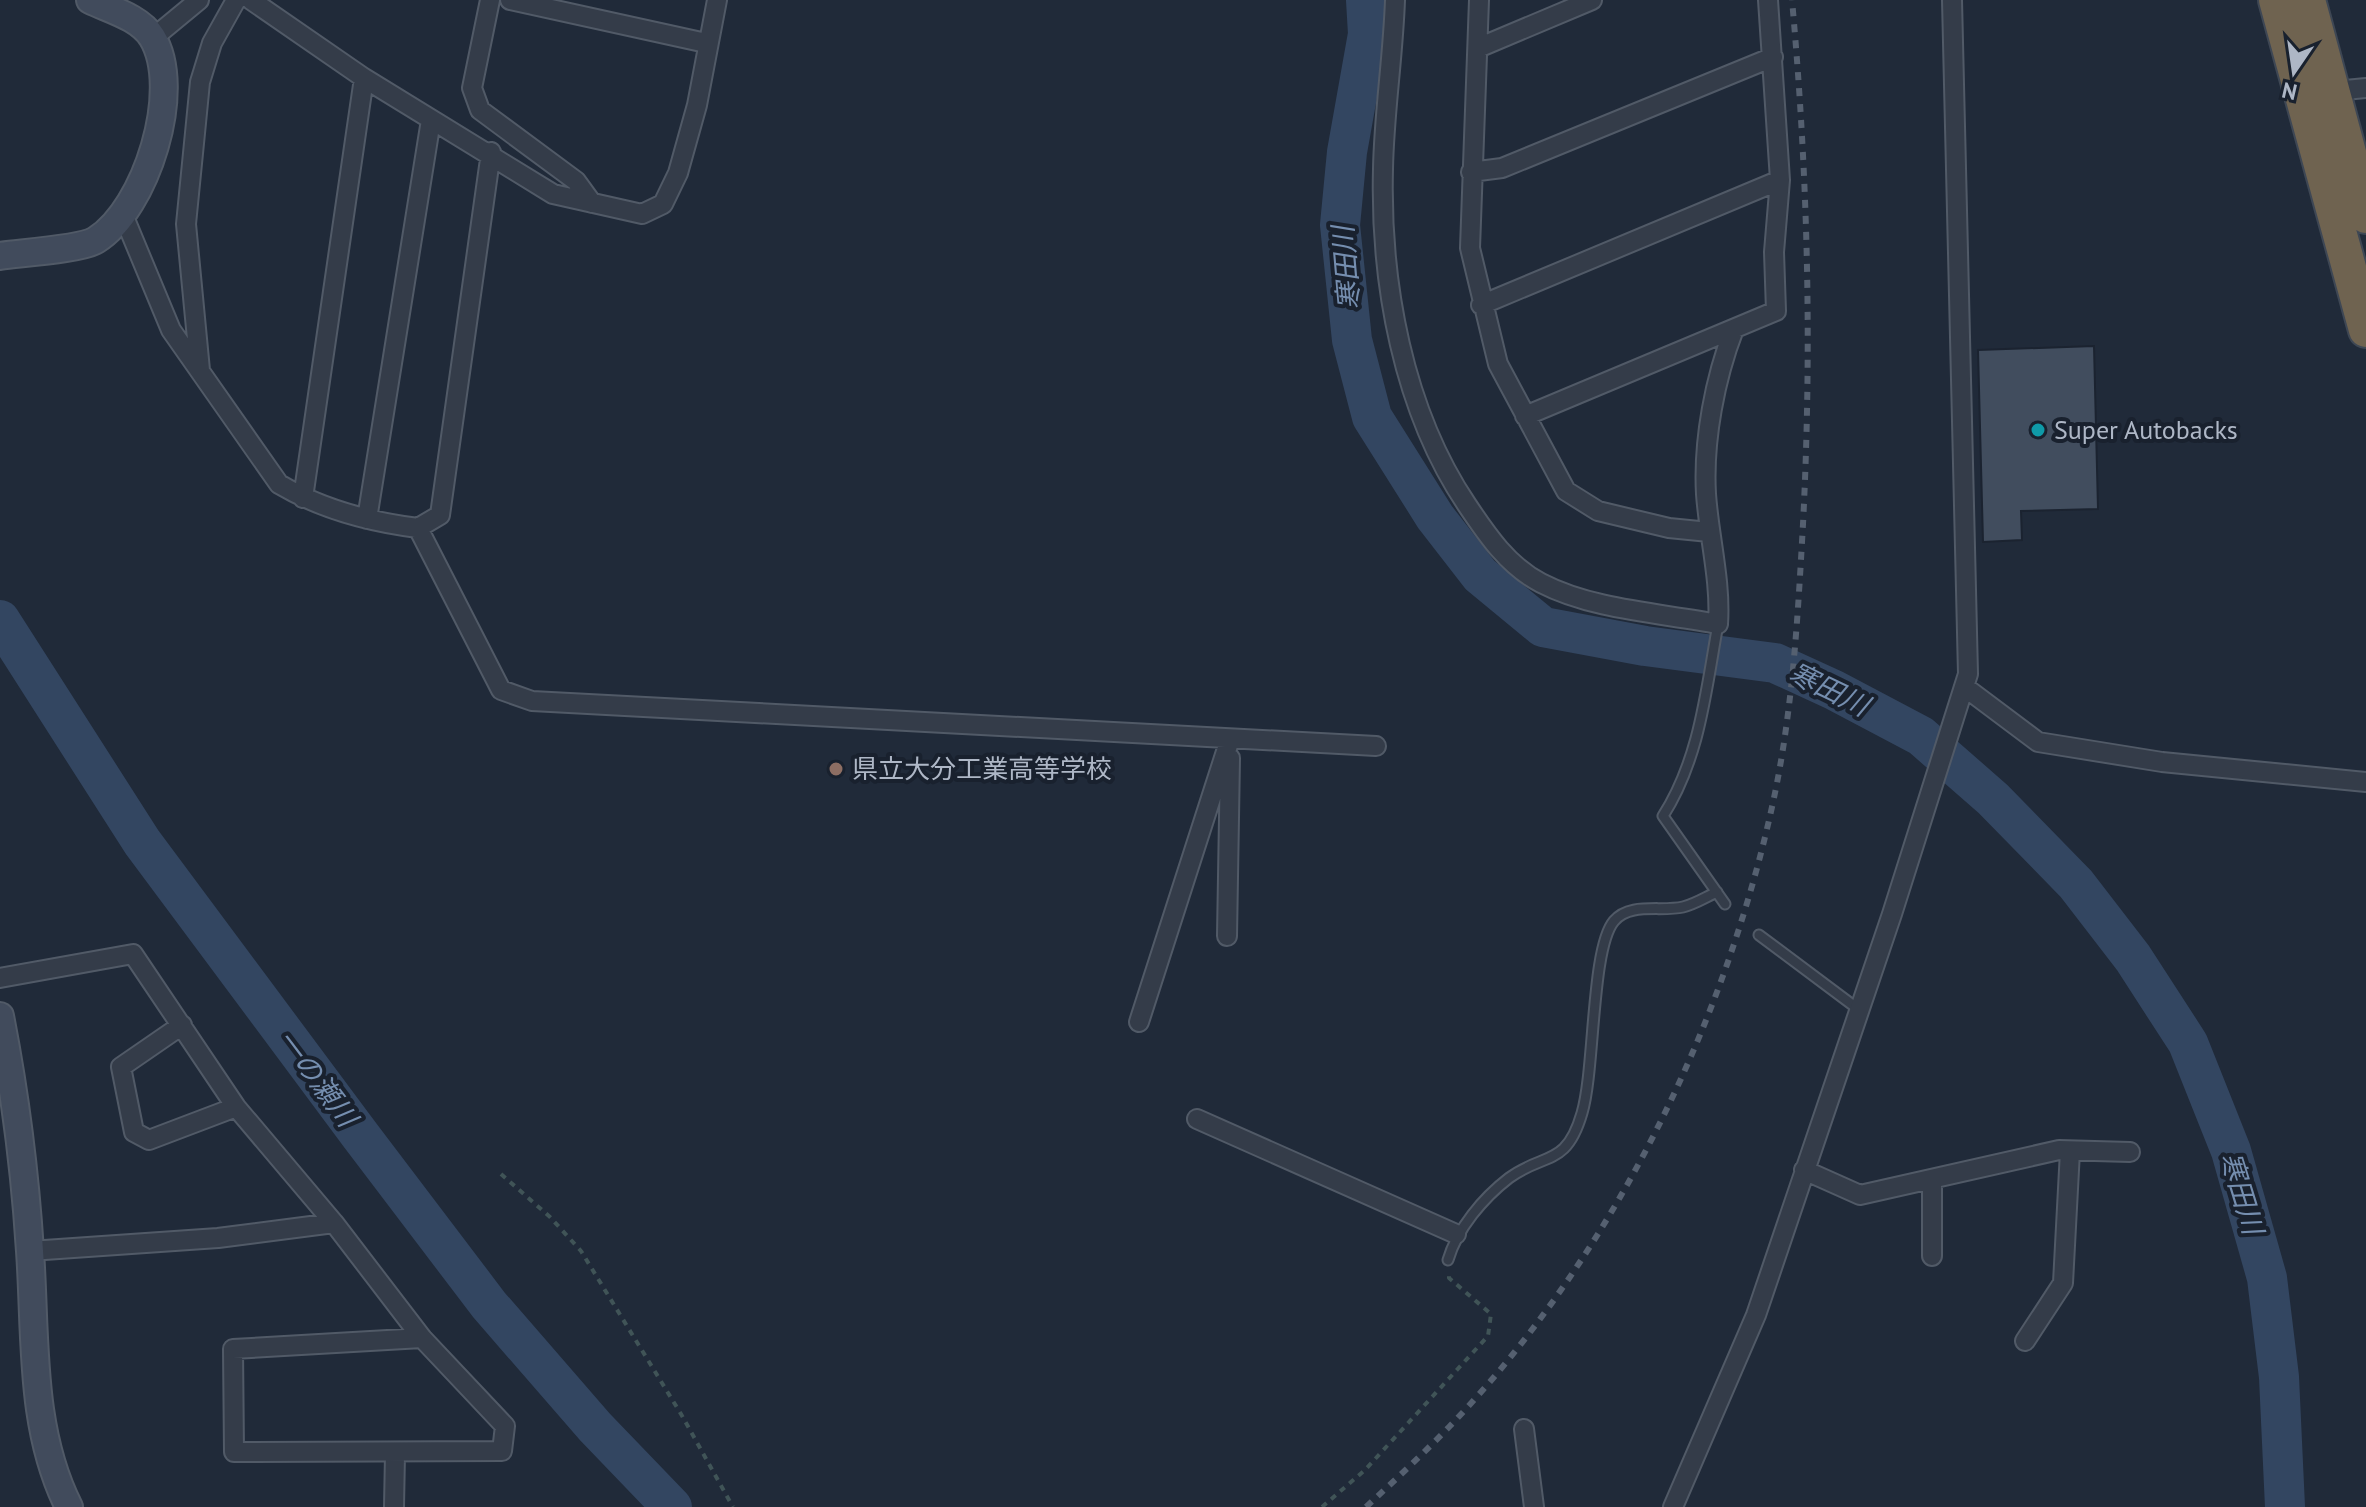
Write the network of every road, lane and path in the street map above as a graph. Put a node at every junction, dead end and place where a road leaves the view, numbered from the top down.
1 (90, 0) edge
2 (199, 0) edge
3 (236, 0) edge
4 (251, 0) edge
5 (490, 0) edge
6 (510, 0) edge
7 (1395, 0) edge
8 (1479, 0) edge
9 (1592, 0) edge
10 (1768, 0) edge
11 (1952, 0) edge
12 (2276, 0) edge
13 (2308, 0) edge
14 (718, 3) edge
15 (153, 38) junction
16 (706, 43) junction
17 (1478, 48) junction
18 (1773, 57) junction
19 (364, 78) junction
20 (2366, 88) edge
21 (2317, 92) junction
22 (431, 120) junction
23 (491, 152) junction
24 (1471, 172) junction
25 (1780, 180) junction
26 (592, 203) junction
27 (2366, 216) edge
28 (124, 217) junction
29 (0, 256) edge
30 (1481, 305) junction
31 (1734, 329) junction
32 (2366, 330) edge
33 (200, 373) junction
34 (1525, 416) junction
35 (303, 498) junction
36 (367, 519) junction
37 (418, 528) junction
38 (1709, 532) junction
39 (1718, 624) junction
40 (1964, 695) junction
41 (1230, 739) junction
42 (1376, 746) dead end
43 (2366, 782) edge
44 (1717, 892) junction
45 (1725, 904) dead end
46 (1759, 935) dead end
47 (1227, 936) dead end
48 (0, 978) edge
49 (1858, 1009) junction
50 (0, 1016) edge
51 (1139, 1022) dead end
52 (182, 1025) junction
53 (236, 1107) junction
54 (1197, 1119) dead end
55 (2070, 1151) junction
56 (2130, 1152) dead end
57 (1804, 1170) junction
58 (501, 1174) dead end
59 (1932, 1182) junction
60 (334, 1223) junction
61 (1456, 1234) junction
62 (30, 1251) junction
63 (1932, 1256) dead end
64 (1448, 1260) joint
65 (422, 1338) junction
66 (2025, 1341) dead end
67 (1524, 1429) dead end
68 (395, 1454) junction
69 (69, 1507) edge
70 (394, 1507) edge
71 (733, 1507) edge
72 (1322, 1507) edge
73 (1534, 1507) edge
74 (1673, 1507) edge

1 - 15 street
2 - 15 street
3 - 33 street
4 - 19 street
5 - 26 street
6 - 16 street
7 - 39 street
8 - 17 street
9 - 17 street
10 - 18 street
11 - 40 street
12 - 21 highway
13 - 21 highway
14 - 16 street
15 - 28 street
16 - 26 street
17 - 24 street
18 - 24 street
18 - 25 street
19 - 22 street
19 - 35 street
20 - 21 street
21 - 27 highway
21 - 32 highway
22 - 23 street
22 - 36 street
23 - 26 street
23 - 37 street
24 - 30 street
25 - 30 street
25 - 31 street
28 - 29 street
28 - 33 street
30 - 34 street
31 - 34 street
31 - 38 street
33 - 35 street
34 - 38 street
35 - 36 street
36 - 37 street
37 - 41 street
38 - 39 street
39 - 44 lane
40 - 43 street
40 - 49 street
41 - 42 street
41 - 47 street
41 - 51 street
44 - 45 lane
44 - 61 lane
46 - 49 lane
48 - 52 street
49 - 57 street
50 - 62 street
52 - 53 street
52 - 53 street
53 - 60 street
54 - 61 street
55 - 56 street
55 - 59 street
55 - 66 street
57 - 59 street
57 - 74 street
58 - 71 path
59 - 63 street
60 - 62 street
60 - 65 street
61 - 64 lane
62 - 69 street
64 - 72 path
65 - 68 street
65 - 68 street
67 - 73 street
68 - 70 street

